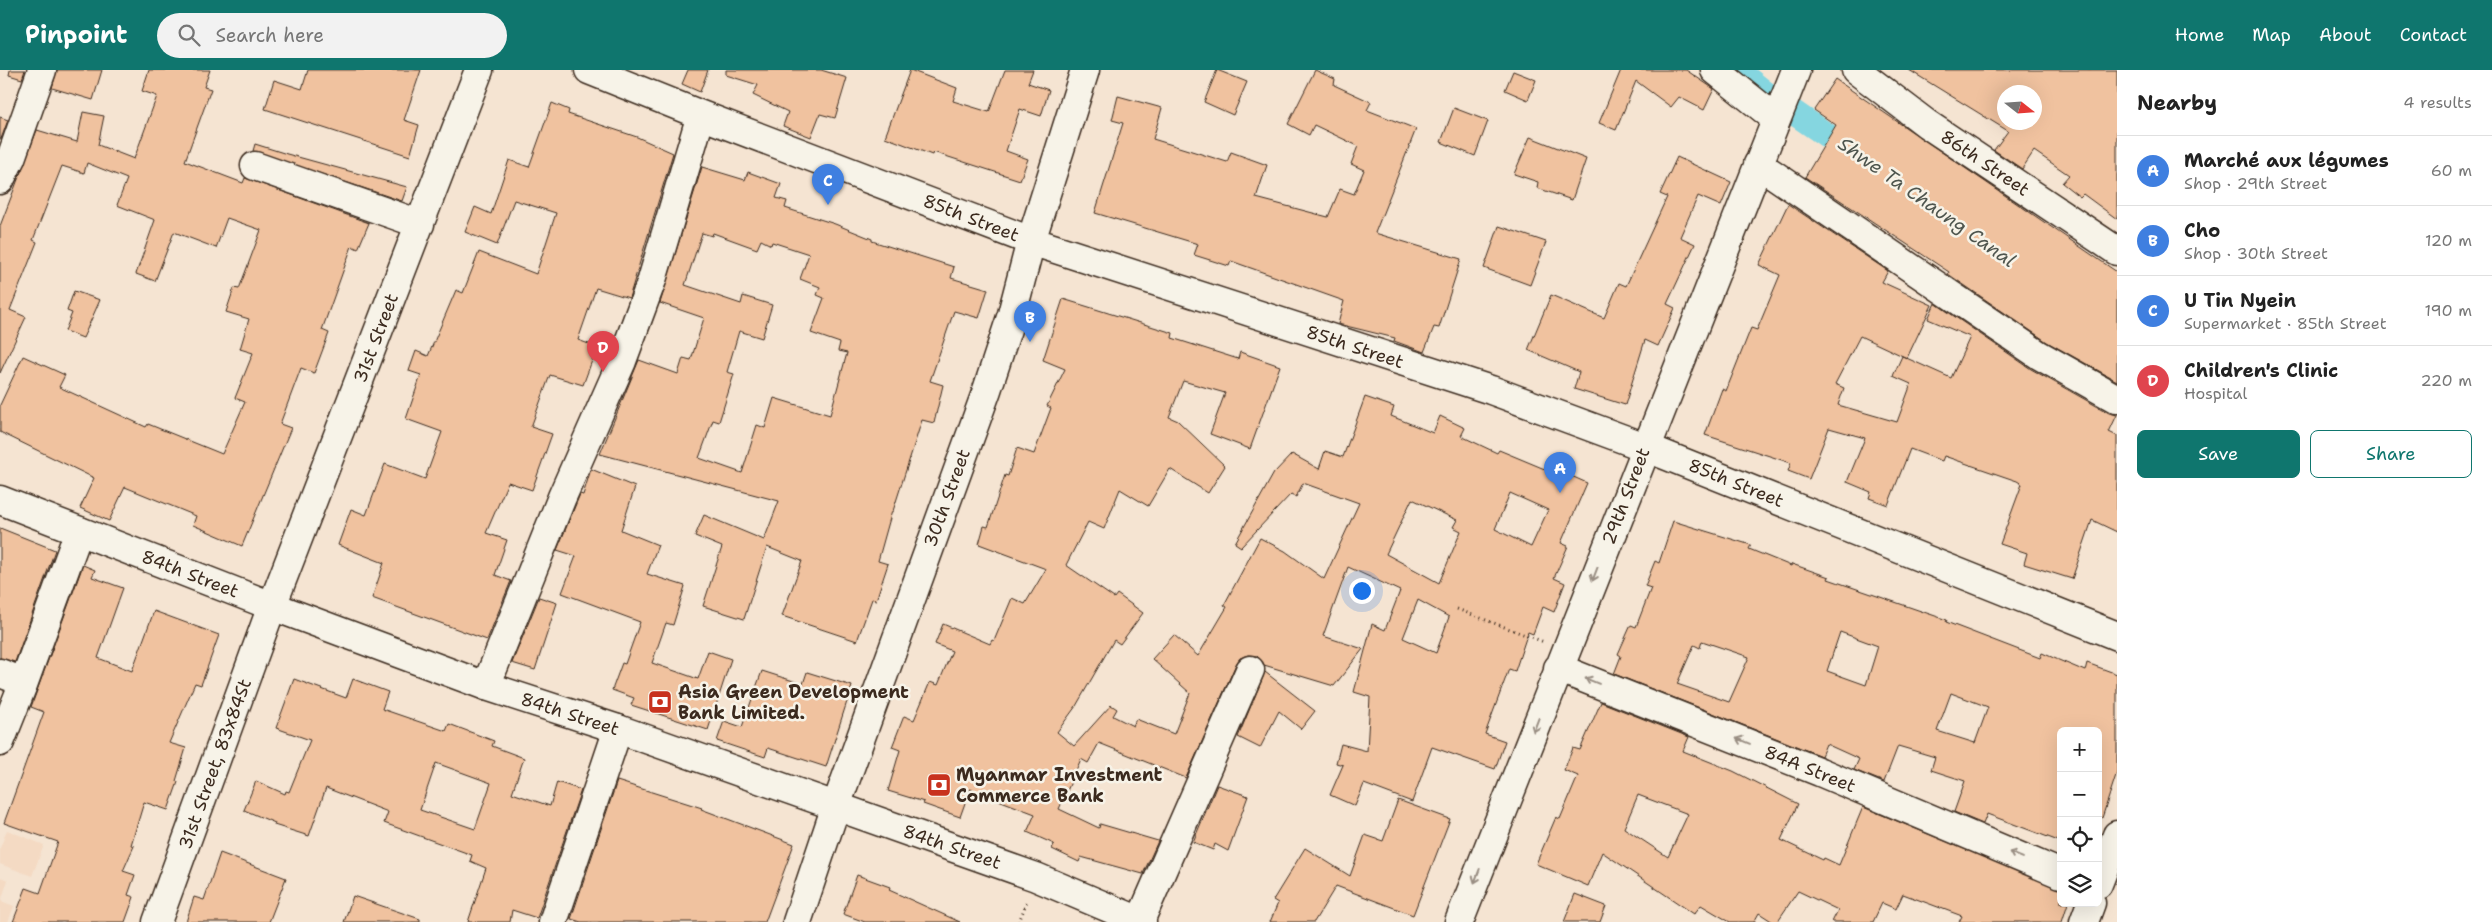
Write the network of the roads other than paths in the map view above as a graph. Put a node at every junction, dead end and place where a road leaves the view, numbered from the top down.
1 (42, 70) edge
2 (479, 70) edge
3 (589, 70) edge
4 (1085, 70) edge
5 (1715, 70) edge
6 (1796, 70) edge
7 (1856, 70) edge
8 (701, 116) junction
9 (1777, 118) junction
10 (1758, 164) junction
11 (255, 166) dead end
12 (0, 180) edge
13 (420, 224) junction
14 (1031, 241) junction
15 (2117, 251) edge
16 (2117, 399) edge
17 (1645, 447) junction
18 (0, 500) edge
19 (79, 531) junction
20 (272, 606) junction
21 (2117, 636) edge
22 (1562, 659) junction
23 (1250, 670) dead end
24 (12, 677) edge
25 (486, 686) junction
26 (618, 729) junction
27 (0, 742) edge
28 (836, 806) junction
29 (2117, 835) edge
30 (2057, 872) edge
31 (2102, 874) edge
32 (2090, 907) edge
33 (157, 922) edge
34 (553, 922) edge
35 (797, 922) edge
36 (1141, 922) edge
37 (1459, 922) edge
38 (2084, 922) edge

1 - 12 street
2 - 13 street, 31st Street
3 - 8 street, 85th Street
4 - 14 street, 30th Street
5 - 9 street
6 - 9 street, 29th Street
7 - 15 street, 86th Street
8 - 14 street, 85th Street
8 - 25 street
9 - 10 street, 29th Street
10 - 16 street
10 - 17 street, 29th Street
11 - 13 street
13 - 20 street, 31st Street
14 - 17 street, 85th Street
14 - 28 street, 30th Street
17 - 21 street, 85th Street
17 -> 22 street, 29th Street
18 - 19 street, 84th Street
19 - 20 street, 84th Street
19 - 24 street
20 - 25 street, 84th Street
20 - 33 street, 31st Street, 83x84St
30 -> 22 street, 84A Street
22 -> 37 street, 29th Street
23 - 36 street
24 - 27 street
25 - 26 street, 84th Street
26 - 28 street, 84th Street
26 - 34 street
28 - 35 street, 30th Street
28 - 36 street, 84th Street
29 - 31 street
32 - 38 street

